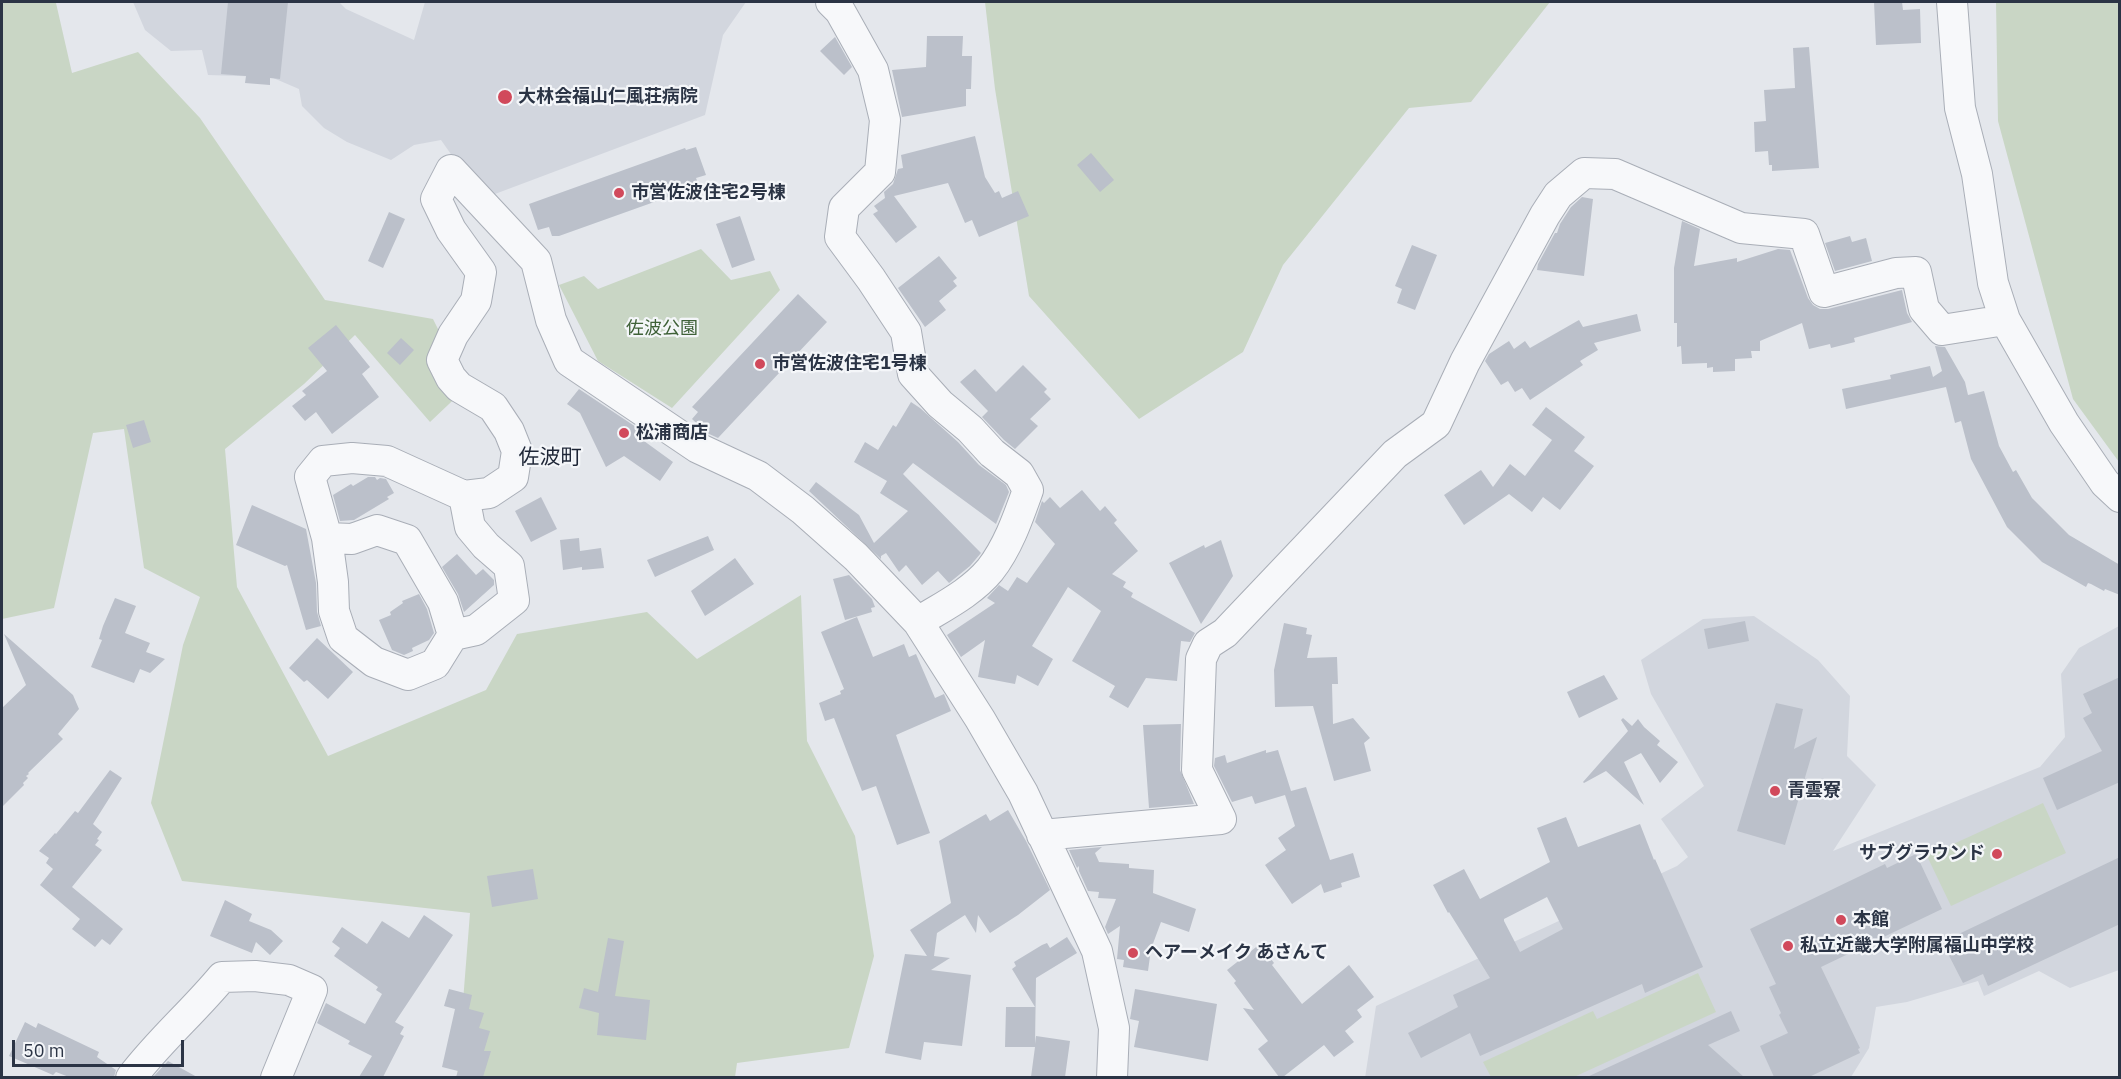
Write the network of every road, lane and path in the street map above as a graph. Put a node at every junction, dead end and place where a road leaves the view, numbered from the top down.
1 (831, 2) edge
2 (1952, 2) edge
3 (2005, 320) junction
4 (464, 496) junction
5 (2120, 497) edge
6 (327, 538) junction
7 (918, 622) junction
8 (453, 635) junction
9 (1042, 835) junction
10 (131, 1077) edge
11 (276, 1077) edge
12 (1112, 1077) edge

1 - 7 street
2 - 3 street
3 - 5 street
3 - 9 street
4 - 6 street
4 - 7 street
4 - 8 street
6 - 8 street
6 - 8 street
7 - 9 street
9 - 12 street
10 - 11 street

